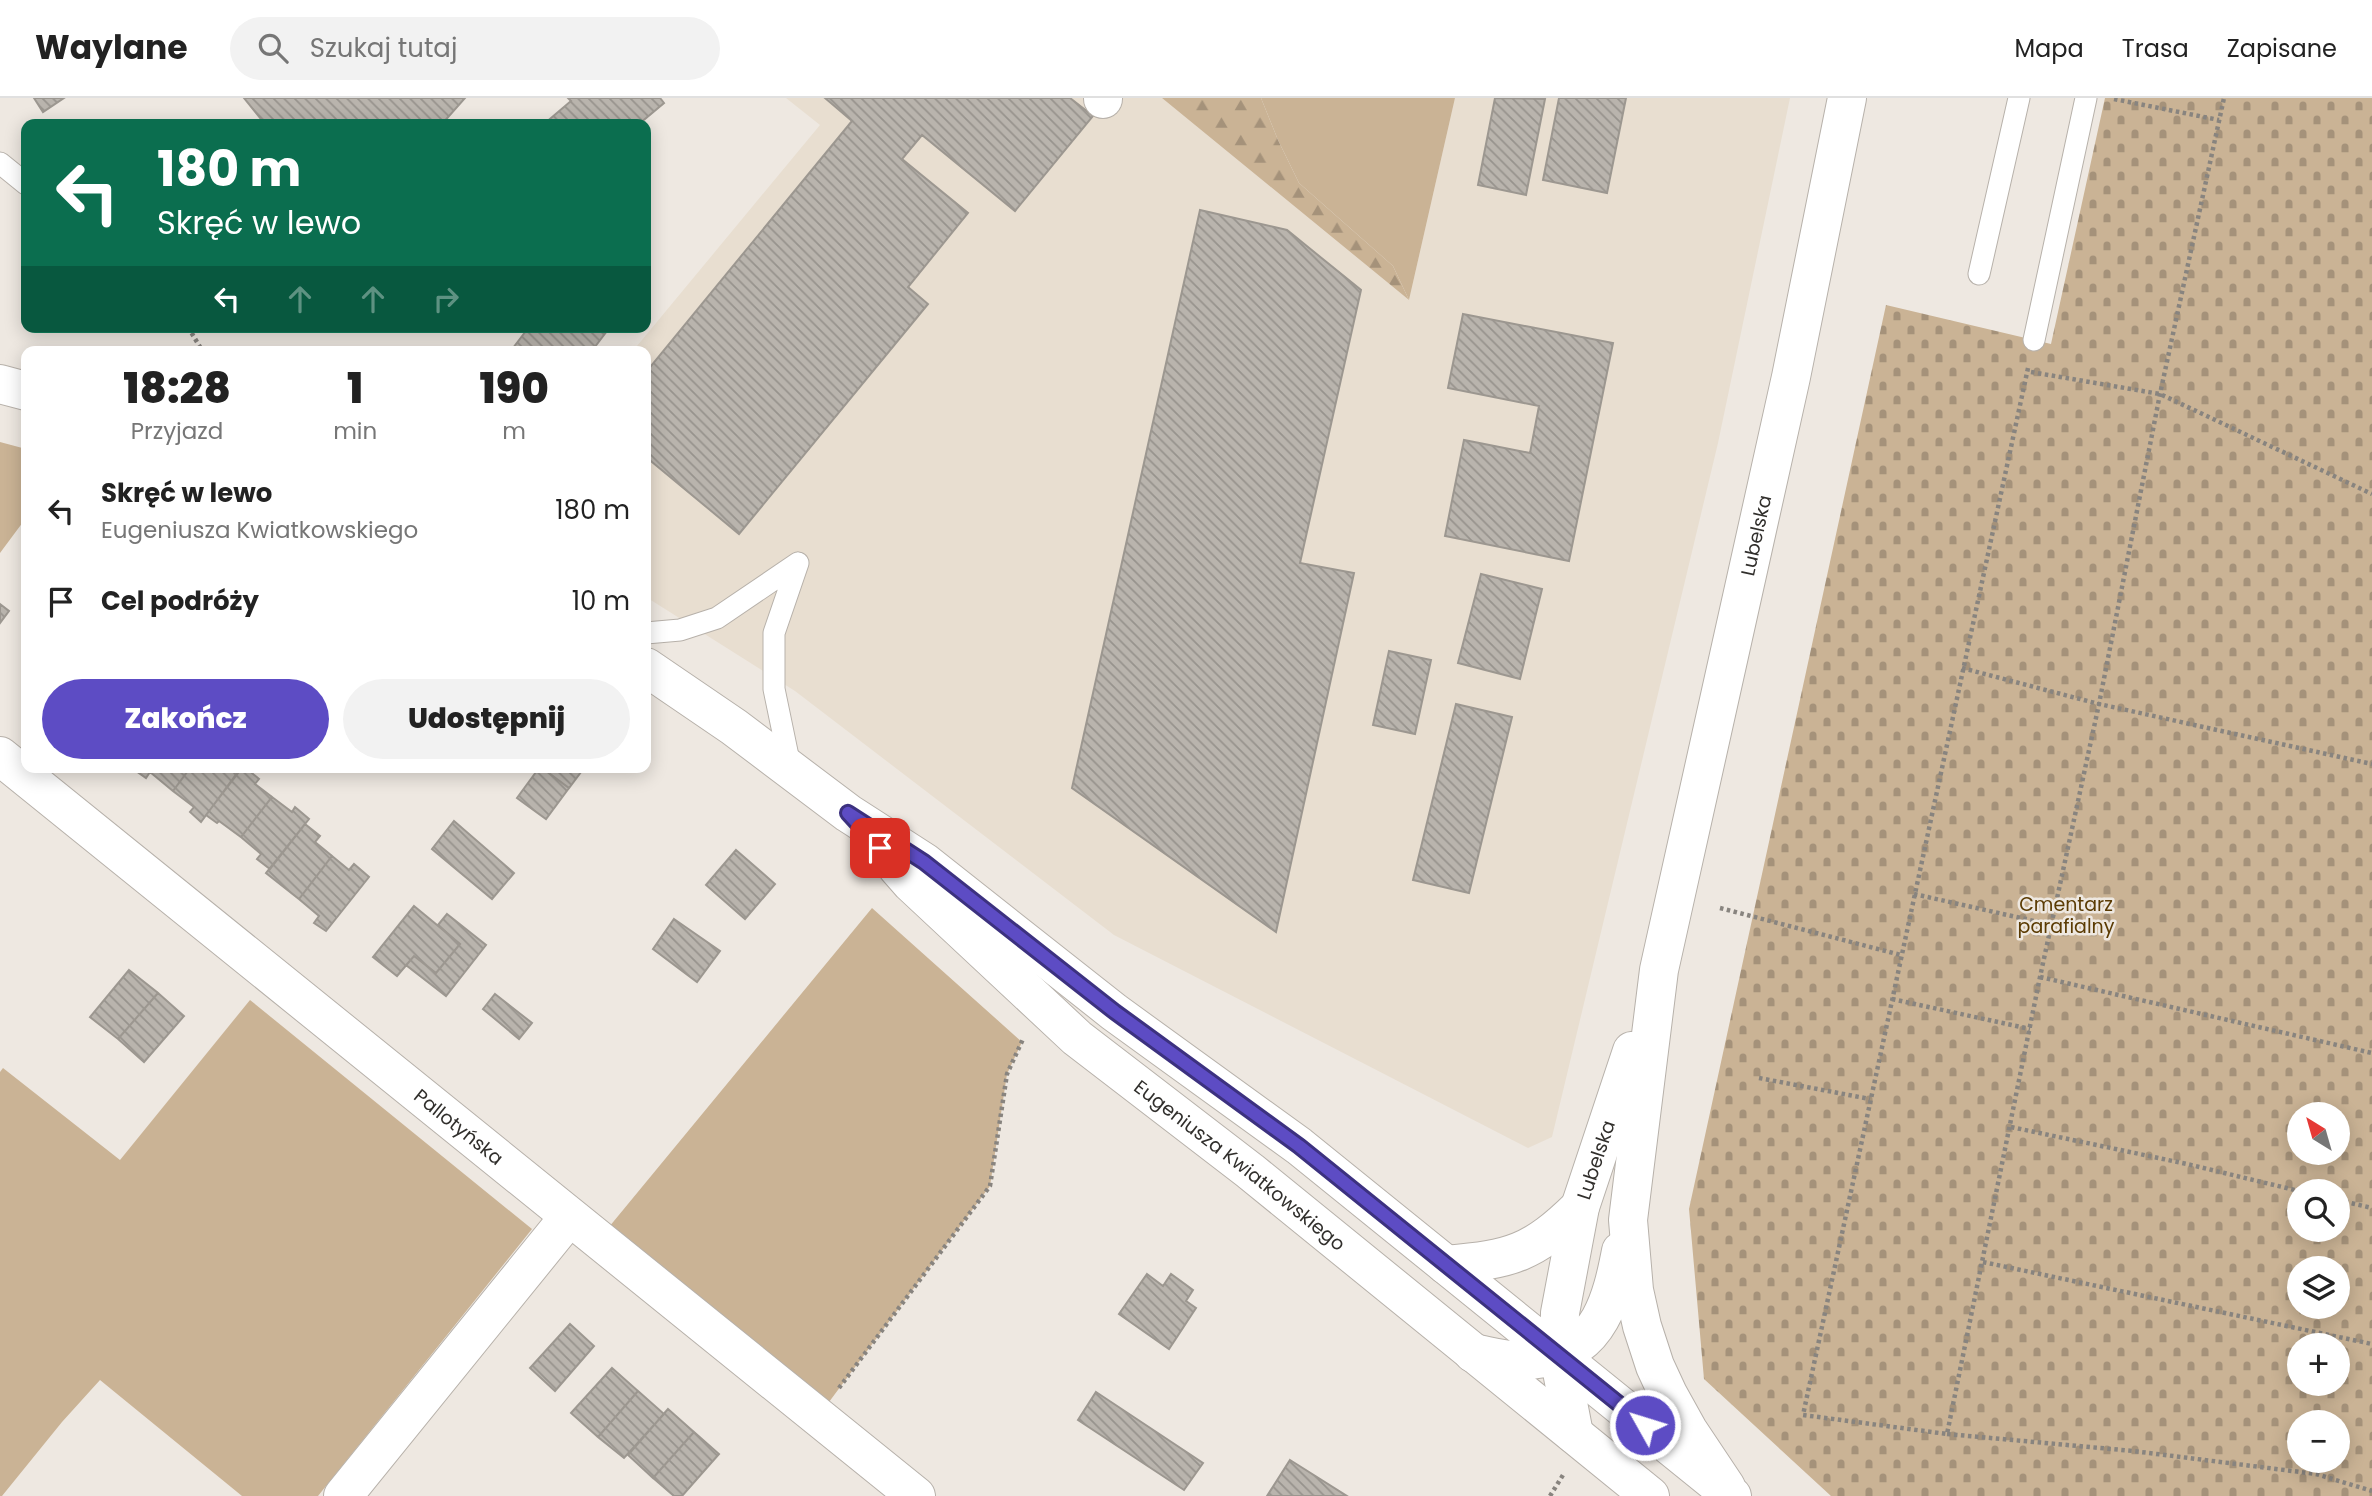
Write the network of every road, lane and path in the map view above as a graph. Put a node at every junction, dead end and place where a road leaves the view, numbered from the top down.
1 (1847, 98) edge
2 (2019, 98) edge
3 (2086, 98) edge
4 (2108, 98) edge
5 (2224, 98) edge
6 (2219, 120) junction
7 (0, 163) edge
8 (21, 180) edge
9 (1979, 274) dead end
10 (2034, 340) joint
11 (2027, 371) junction
12 (0, 384) edge
13 (21, 390) edge
14 (2160, 394) junction
15 (2372, 494) edge
16 (651, 633) edge
17 (1962, 668) junction
18 (651, 671) edge
19 (2099, 704) junction
20 (0, 757) edge
21 (2372, 764) edge
22 (790, 768) junction
23 (848, 813) junction
24 (1914, 894) junction
25 (1720, 908) dead end
26 (2052, 925) junction
27 (1901, 954) junction
28 (1659, 970) junction
29 (2040, 977) junction
30 (1892, 999) junction
31 (1043, 1006) junction
32 (2030, 1029) junction
33 (2372, 1053) edge
34 (1759, 1078) dead end
35 (1870, 1099) junction
36 (2011, 1127) junction
37 (2287, 1188) edge
38 (2350, 1203) edge
39 (1580, 1207) junction
40 (2372, 1208) edge
41 (569, 1217) junction
42 (1628, 1220) junction
43 (1983, 1262) junction
44 (1446, 1265) junction
45 (2372, 1343) edge
46 (1473, 1353) junction
47 (1559, 1356) junction
48 (818, 1417) junction
49 (1574, 1434) junction
50 (1947, 1434) junction
51 (1563, 1475) dead end
52 (2372, 1491) edge
53 (343, 1496) edge
54 (916, 1496) edge
55 (1550, 1496) edge
56 (1650, 1496) edge
57 (1731, 1496) edge

1 - 28 main road, Lubelska
2 - 9 lane
3 - 10 lane
4 - 6 path
5 - 6 path
6 - 14 path
7 - 8 lane
10 - 11 path
11 - 14 path
11 - 17 path
12 - 13 main road
14 - 15 path
14 - 19 path
16 - 22 lane
17 - 19 path
17 - 24 path
18 - 22 main road, Eugeniusza Kwiatkowskiego
19 - 21 path
19 - 26 path
20 - 41 main road, Pallotyńska
22 - 23 main road, Eugeniusza Kwiatkowskiego
23 - 31 main road, Eugeniusza Kwiatkowskiego
23 - 44 main road, Eugeniusza Kwiatkowskiego
24 - 26 path
24 - 27 path
25 - 27 path
26 - 29 path
27 - 30 path
28 - 39 main road, Lubelska
28 - 42 main road, Lubelska
29 - 32 path
29 - 33 path
30 - 32 path
30 - 35 path
31 - 46 main road, Eugeniusza Kwiatkowskiego
31 - 48 path
32 - 36 path
34 - 35 path
35 - 50 path
36 - 37 path
36 - 43 path
38 - 40 path
39 - 44 main road
39 - 47 main road, Lubelska
41 - 48 main road, Pallotyńska
41 - 53 main road
42 - 47 main road, Lubelska
42 - 57 main road, Lubelska
43 - 45 path
43 - 50 path
44 - 47 main road, Eugeniusza Kwiatkowskiego
46 - 47 main road, Lubelska
46 - 49 main road, Eugeniusza Kwiatkowskiego
47 - 49 main road, Lubelska
47 - 57 main road, Eugeniusza Kwiatkowskiego
48 - 54 main road, Pallotyńska
49 - 56 main road, Eugeniusza Kwiatkowskiego
50 - 52 path
51 - 55 path

